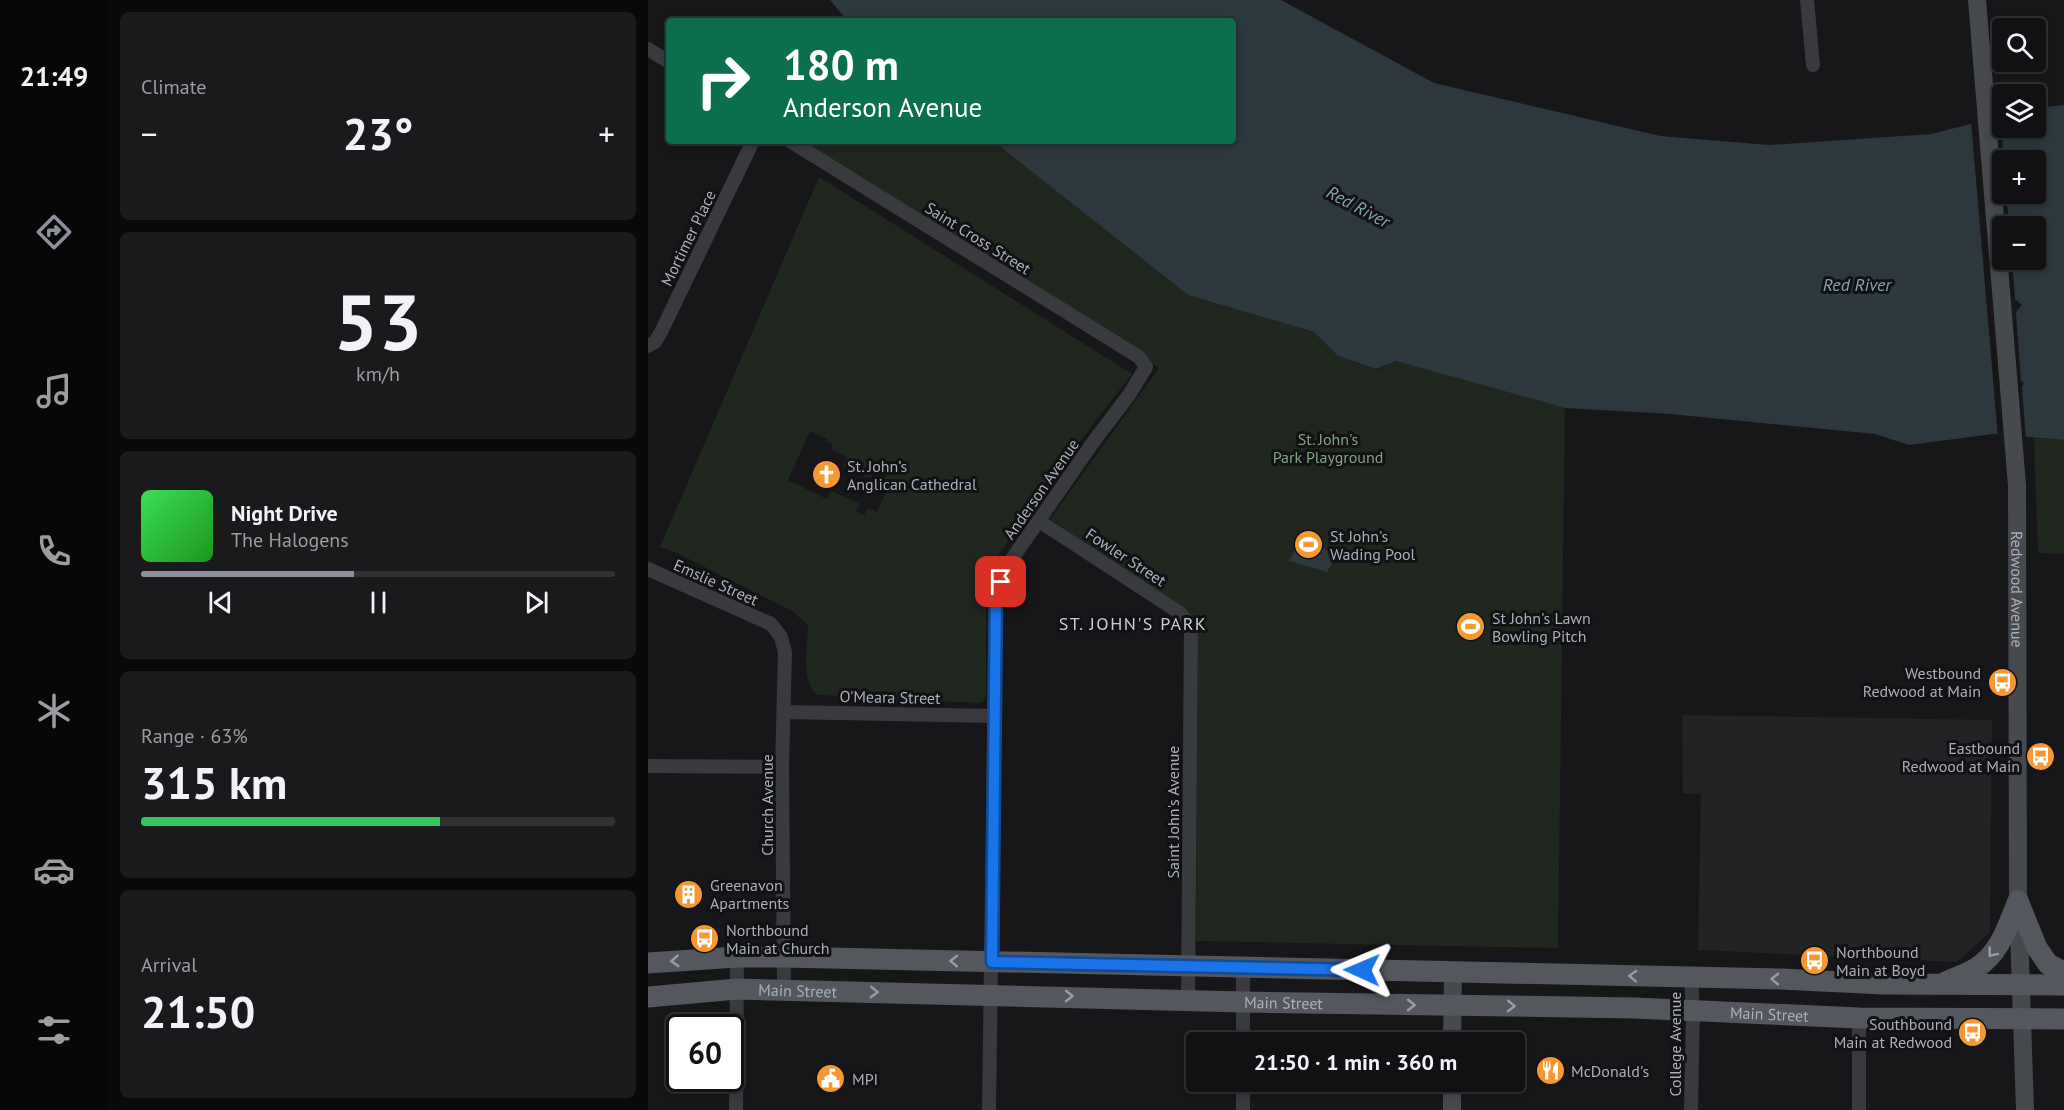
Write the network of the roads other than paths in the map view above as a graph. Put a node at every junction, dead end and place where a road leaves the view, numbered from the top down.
1 (1807, 0) edge
2 (1977, 0) edge
3 (648, 48) edge
4 (666, 60) edge
5 (1813, 65) dead end
6 (752, 144) edge
7 (795, 144) edge
8 (648, 346) edge
9 (1146, 367) joint
10 (1039, 521) junction
11 (648, 569) edge
12 (771, 624) joint
13 (1191, 626) joint
14 (784, 712) junction
15 (996, 716) junction
16 (648, 766) edge
17 (782, 767) junction
18 (2018, 901) junction
19 (737, 957) junction
20 (784, 957) junction
21 (992, 962) junction
22 (648, 963) edge
23 (1189, 965) junction
24 (1243, 968) junction
25 (1453, 972) junction
26 (2064, 972) edge
27 (1692, 977) junction
28 (1938, 985) junction
29 (2020, 985) junction
30 (2064, 985) edge
31 (737, 989) junction
32 (784, 990) junction
33 (990, 995) junction
34 (648, 997) edge
35 (1188, 999) junction
36 (1243, 1002) junction
37 (1453, 1006) junction
38 (1693, 1010) junction
39 (1859, 1018) junction
40 (2022, 1019) junction
41 (2064, 1019) edge
42 (1243, 1032) edge
43 (1452, 1032) edge
44 (1243, 1092) edge
45 (1452, 1092) edge
46 (736, 1110) edge
47 (989, 1110) edge
48 (1243, 1110) edge
49 (1452, 1110) edge
50 (1691, 1110) edge
51 (1859, 1110) edge
52 (2025, 1110) edge

1 - 5 street
2 - 18 main road, Redwood Avenue
3 - 4 street
6 - 8 street, Mortimer Place
7 - 9 street, Saint Cross Street
9 - 10 street, Anderson Avenue
10 - 13 street, Fowler Street
10 - 15 street, Anderson Avenue
11 - 12 street, Emslie Street
12 - 14 street, Church Avenue
13 - 23 street, Saint John's Avenue
14 - 15 street, O'Meara Street
14 - 17 street, Church Avenue
15 - 21 street, Anderson Avenue
16 - 17 street
17 - 20 street, Church Avenue
18 - 26 main road
18 -> 28 main road
18 - 29 main road, Redwood Avenue
19 - 20 main road, Main Street
19 -> 22 main road, Main Street
19 - 31 street
21 -> 20 main road, Main Street
20 - 32 street, Church Avenue
21 - 23 main road, Main Street
21 - 33 street, Anderson Avenue
23 - 24 main road, Main Street
23 - 35 street, Saint John's Avenue
24 - 25 main road, Main Street
24 - 36 street
27 -> 25 main road, Main Street
25 - 37 main road
28 -> 27 main road, Main Street
27 - 38 street, College Avenue
28 - 29 main road, Main Street
29 - 30 main road, Main Street
29 - 40 main road, Redwood Avenue
31 - 32 main road, Main Street
31 - 34 main road, Main Street
31 - 46 street
32 -> 33 main road, Main Street
33 -> 35 main road, Main Street
33 - 47 street, Anderson Avenue
35 - 36 main road, Main Street
36 -> 37 main road, Main Street
36 - 42 street
37 -> 38 main road, Main Street
37 - 43 main road
38 - 39 main road, Main Street
38 - 50 street, College Avenue
39 - 40 main road, Main Street
39 - 51 street
40 - 41 main road, Main Street
40 - 52 main road, Redwood Avenue
44 - 48 street
45 - 49 main road

